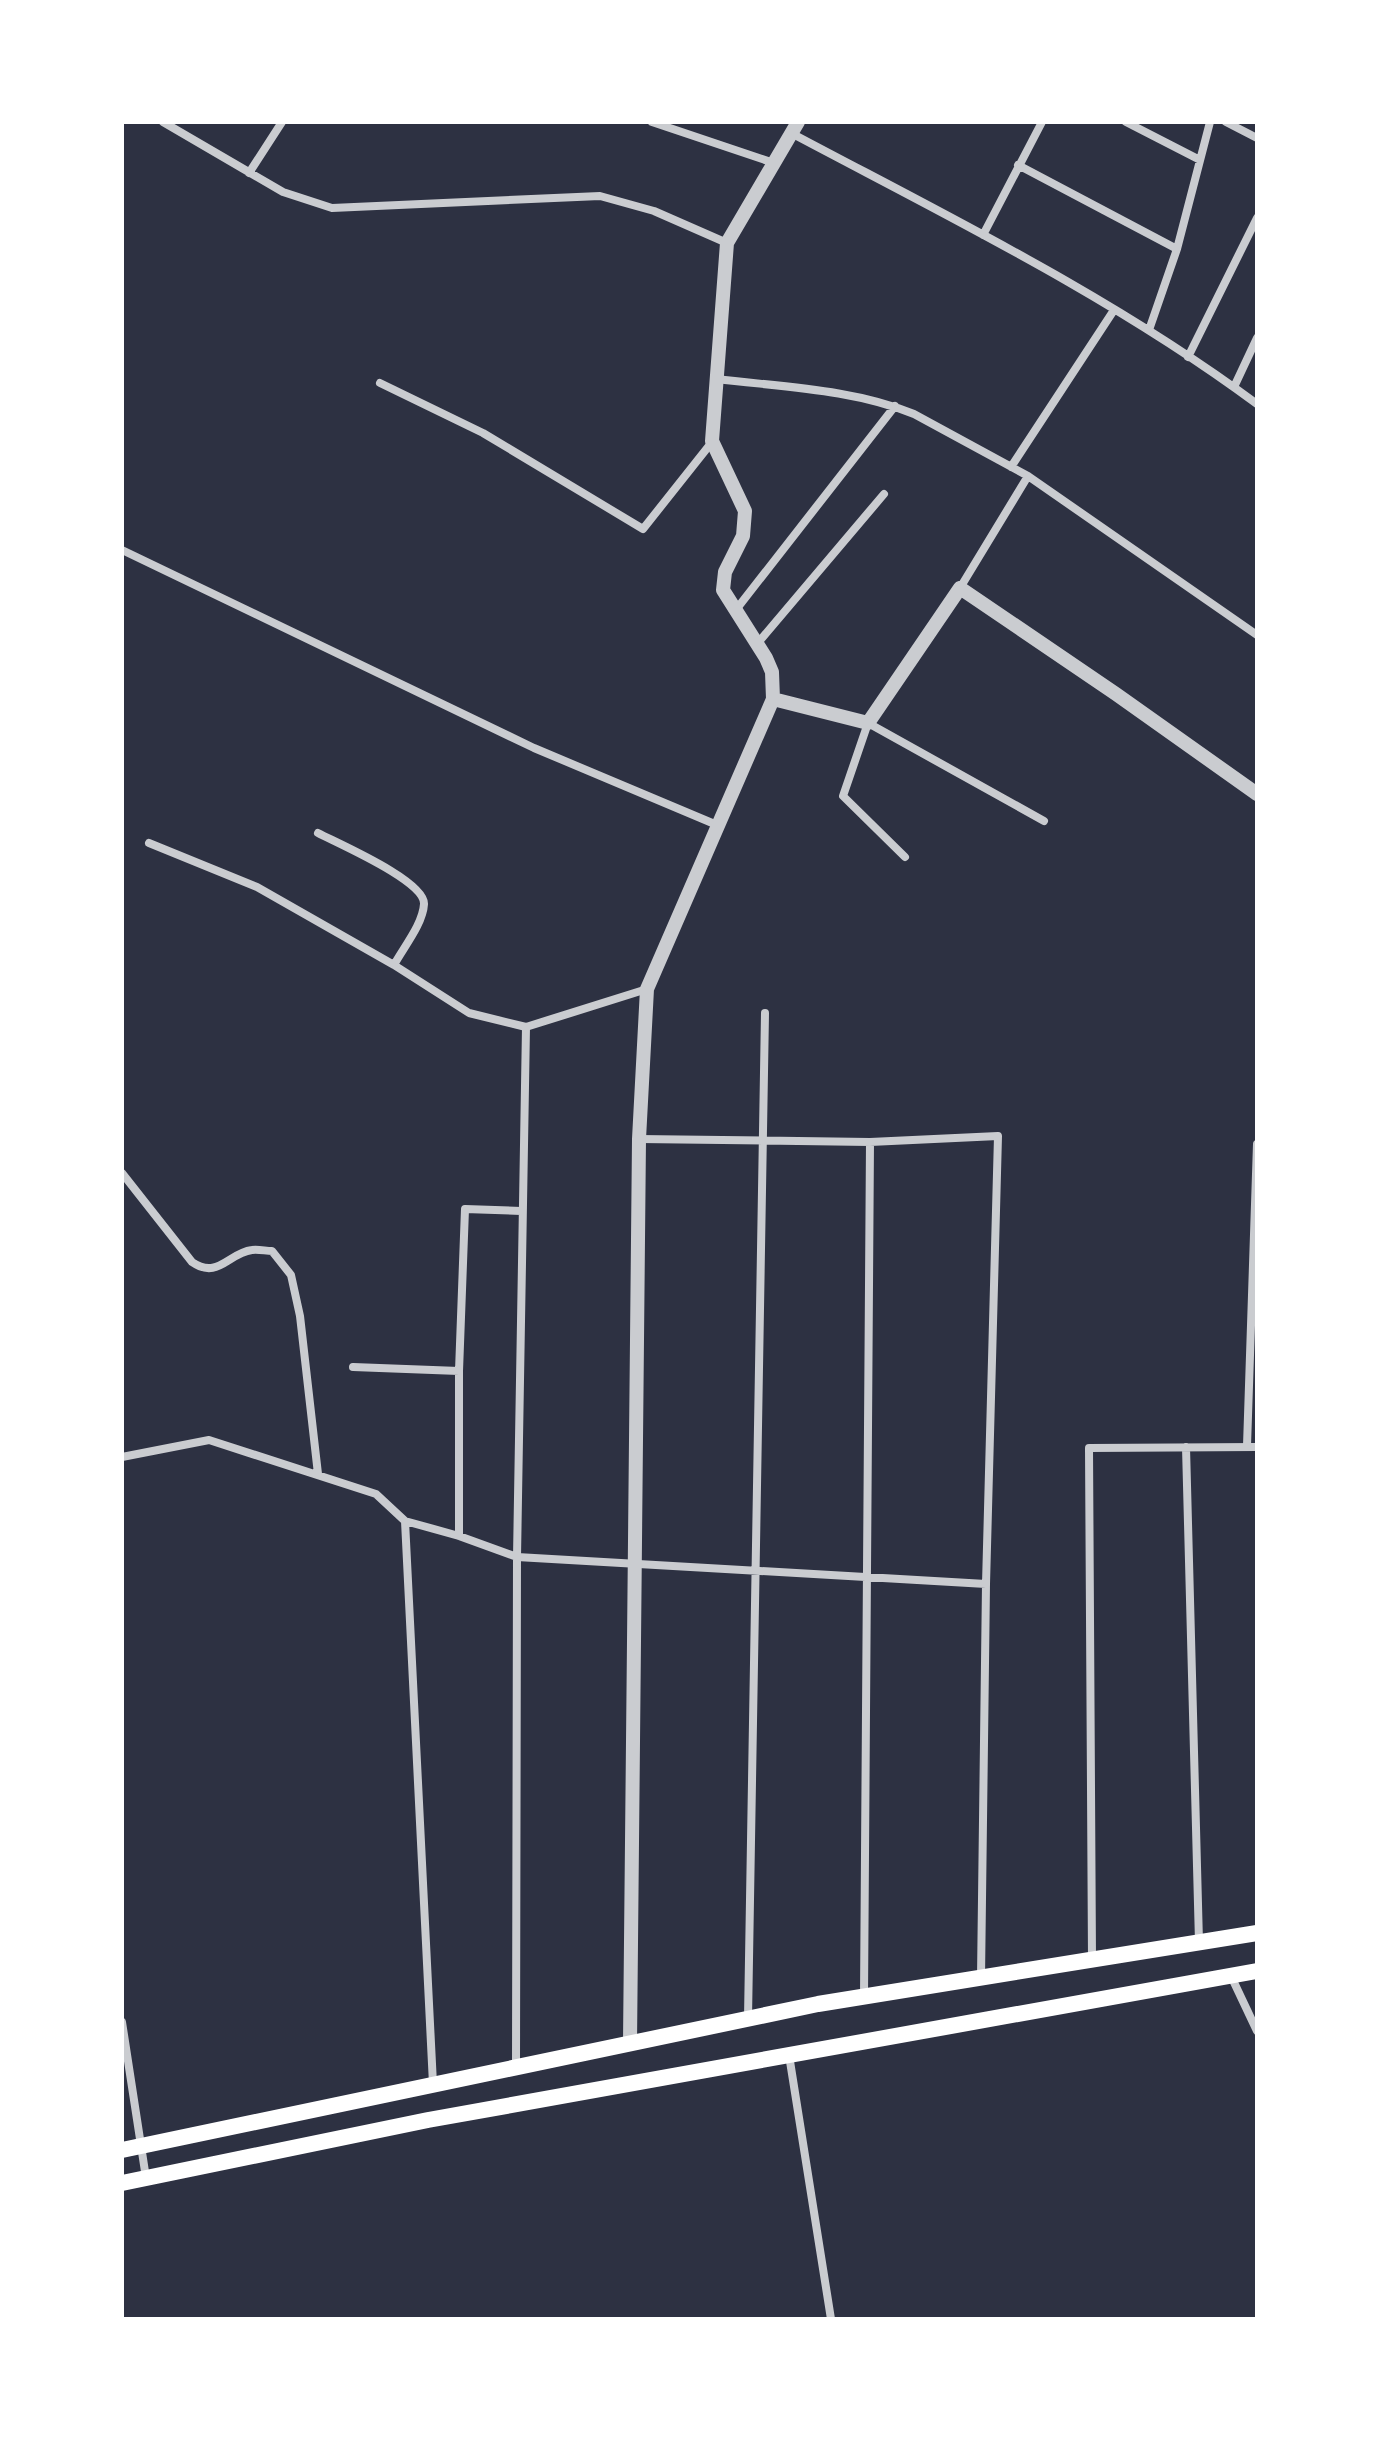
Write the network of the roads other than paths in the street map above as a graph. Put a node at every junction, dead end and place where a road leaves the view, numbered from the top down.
1 (163, 122) edge
2 (282, 122) edge
3 (652, 122) edge
4 (1042, 122) edge
5 (1126, 122) edge
6 (1210, 122) edge
7 (1226, 122) edge
8 (794, 128) edge
9 (1257, 138) edge
10 (1200, 160) junction
11 (774, 163) junction
12 (1018, 165) junction
13 (249, 173) junction
14 (1257, 218) edge
15 (983, 235) junction
16 (727, 243) junction
17 (1177, 249) junction
18 (1114, 310) junction
19 (1149, 330) junction
20 (1257, 338) edge
21 (1188, 357) junction
22 (717, 379) junction
23 (380, 383) dead end
24 (1234, 387) junction
25 (1257, 404) edge
26 (895, 406) junction
27 (712, 441) junction
28 (1011, 467) junction
29 (1028, 476) junction
30 (884, 494) dead end
31 (122, 550) edge
32 (960, 588) junction
33 (734, 611) junction
34 (1257, 635) edge
35 (757, 644) junction
36 (773, 699) junction
37 (868, 723) junction
38 (1257, 794) edge
39 (1044, 821) dead end
40 (717, 825) junction
41 (318, 833) dead end
42 (149, 843) dead end
43 (905, 857) dead end
44 (394, 965) junction
45 (647, 989) junction
46 (765, 1013) dead end
47 (526, 1027) junction
48 (639, 1139) junction
49 (761, 1140) junction
50 (870, 1142) junction
51 (1257, 1144) edge
52 (122, 1173) edge
53 (521, 1211) junction
54 (353, 1367) dead end
55 (459, 1371) junction
56 (1186, 1447) junction
57 (1252, 1447) edge
58 (122, 1457) edge
59 (318, 1474) junction
60 (405, 1521) junction
61 (459, 1536) junction
62 (517, 1557) junction
63 (635, 1562) junction
64 (757, 1569) junction
65 (867, 1576) junction
66 (986, 1584) junction
67 (1257, 1933) edge
68 (1199, 1942) junction
69 (1092, 1960) junction
70 (1257, 1971) edge
71 (1231, 1975) junction
72 (981, 1978) junction
73 (864, 1997) junction
74 (748, 2019) junction
75 (122, 2022) edge
76 (1257, 2031) edge
77 (630, 2043) junction
78 (789, 2055) junction
79 (516, 2067) junction
80 (433, 2084) junction
81 (142, 2145) junction
82 (122, 2150) edge
83 (146, 2178) junction
84 (122, 2183) edge
85 (831, 2319) edge

1 - 13 street
2 - 13 street
3 - 11 street
4 - 12 street
5 - 10 street
6 - 10 street
7 - 9 street
8 - 11 street
8 - 15 street
10 - 17 street
11 - 16 street
12 - 15 street
12 - 17 street
13 - 16 street
14 - 21 street
15 - 18 street
16 - 22 street
17 - 19 street
18 - 19 street
18 - 28 street
19 - 21 street
20 - 24 street
21 - 24 street
22 - 26 street
22 - 27 street
23 - 27 street
24 - 25 street
26 - 28 street
26 - 33 street
27 - 33 street
28 - 29 street
29 - 32 street
29 - 34 street
30 - 35 street
31 - 40 street
32 - 37 street
32 - 38 street
33 - 35 street
35 - 36 street
36 - 37 street
36 - 40 street
37 - 39 street
37 - 43 street
40 - 45 street
41 - 44 street
42 - 44 street
44 - 47 street
45 - 47 street
45 - 48 street
46 - 49 street
47 - 53 street
48 - 49 street
48 - 63 street
49 - 50 street
49 - 64 street
50 - 65 street
50 - 66 street
51 - 57 street
52 - 59 street
53 - 55 street
53 - 62 street
54 - 55 street
55 - 61 street
56 - 57 street
56 - 68 street
56 - 69 street
58 - 59 street
59 - 60 street
60 - 61 street
60 - 80 street
61 - 62 street
62 - 63 street
62 - 79 street
63 - 64 street
63 - 77 street
64 - 65 street
64 - 74 street
65 - 66 street
65 - 73 street
66 - 72 street
67 - 68 main road
68 - 69 main road
69 - 72 main road
70 - 71 main road
71 - 76 street
71 - 78 main road
72 - 73 main road
73 - 74 main road
74 - 77 main road
75 - 81 street
77 - 79 main road
78 - 83 main road
78 - 85 street
79 - 80 main road
80 - 81 main road
81 - 82 main road
81 - 83 street
83 - 84 main road

